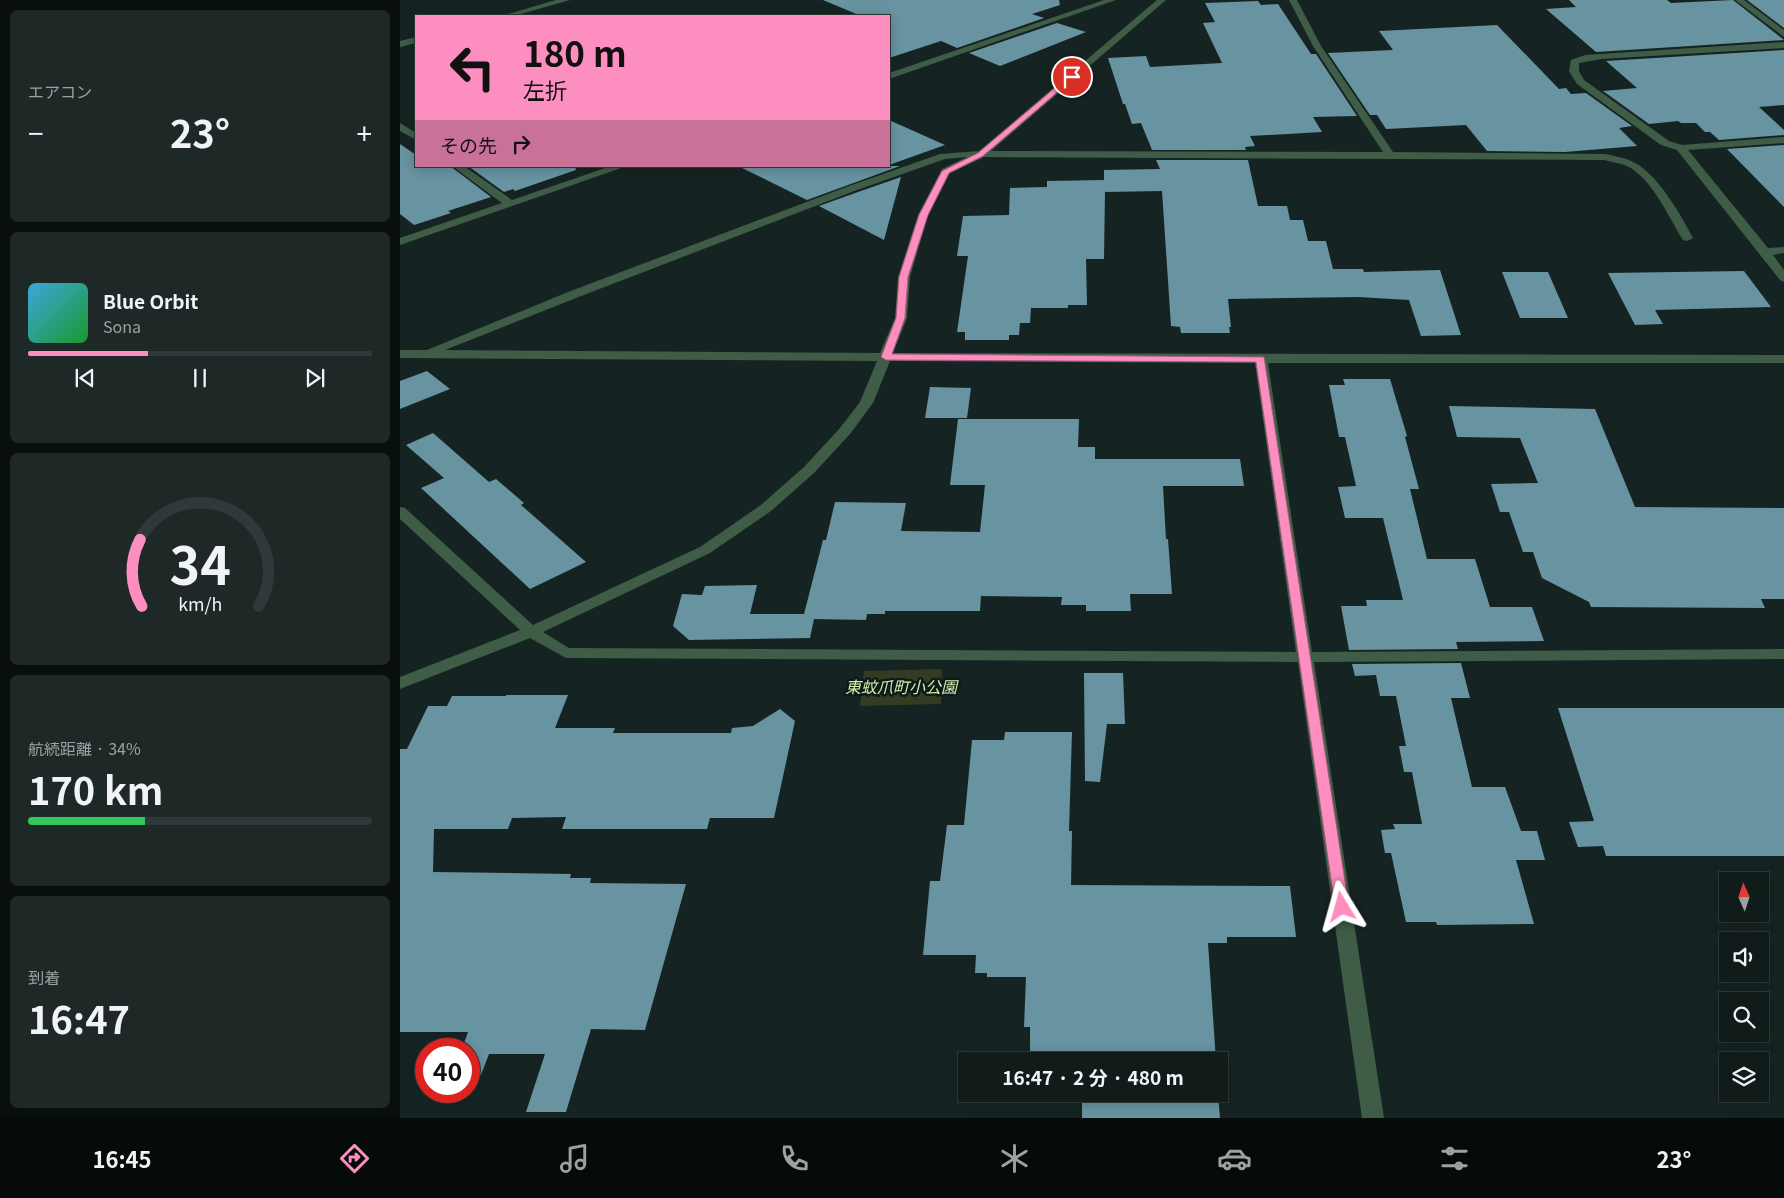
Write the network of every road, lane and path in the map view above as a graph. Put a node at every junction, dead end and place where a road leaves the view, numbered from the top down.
1 (566, 0) edge
2 (1112, 0) edge
3 (1162, 0) edge
4 (1294, 0) edge
5 (1739, 0) edge
6 (509, 15) edge
7 (1784, 34) edge
8 (415, 40) edge
9 (400, 44) edge
10 (1784, 45) edge
11 (890, 76) edge
12 (400, 126) edge
13 (415, 136) edge
14 (1784, 140) edge
15 (1681, 148) junction
16 (980, 155) junction
17 (1390, 155) junction
18 (458, 167) edge
19 (619, 167) edge
20 (510, 204) junction
21 (1686, 238) dead end
22 (400, 242) edge
23 (1784, 250) edge
24 (1765, 252) junction
25 (1784, 278) edge
26 (400, 354) edge
27 (426, 354) junction
28 (886, 357) junction
29 (1260, 359) junction
30 (1784, 360) edge
31 (400, 512) edge
32 (531, 632) junction
33 (1784, 654) edge
34 (1305, 657) junction
35 (400, 683) edge
36 (1373, 1118) edge

1 - 6 street
2 - 11 street
3 - 16 street
4 - 17 street
5 - 7 street
8 - 9 street
10 - 15 street
12 - 13 street
14 - 15 street
15 - 24 street
16 - 17 street
16 - 27 street
16 - 28 street
17 - 21 street
18 - 20 street
19 - 20 street
20 - 22 street
23 - 24 street
24 - 25 street
26 - 27 street
27 - 28 street
28 - 29 street
28 - 32 street
29 - 30 street
29 - 34 street
31 - 32 street
32 - 34 street
32 - 35 street
33 - 34 street
34 - 36 street

